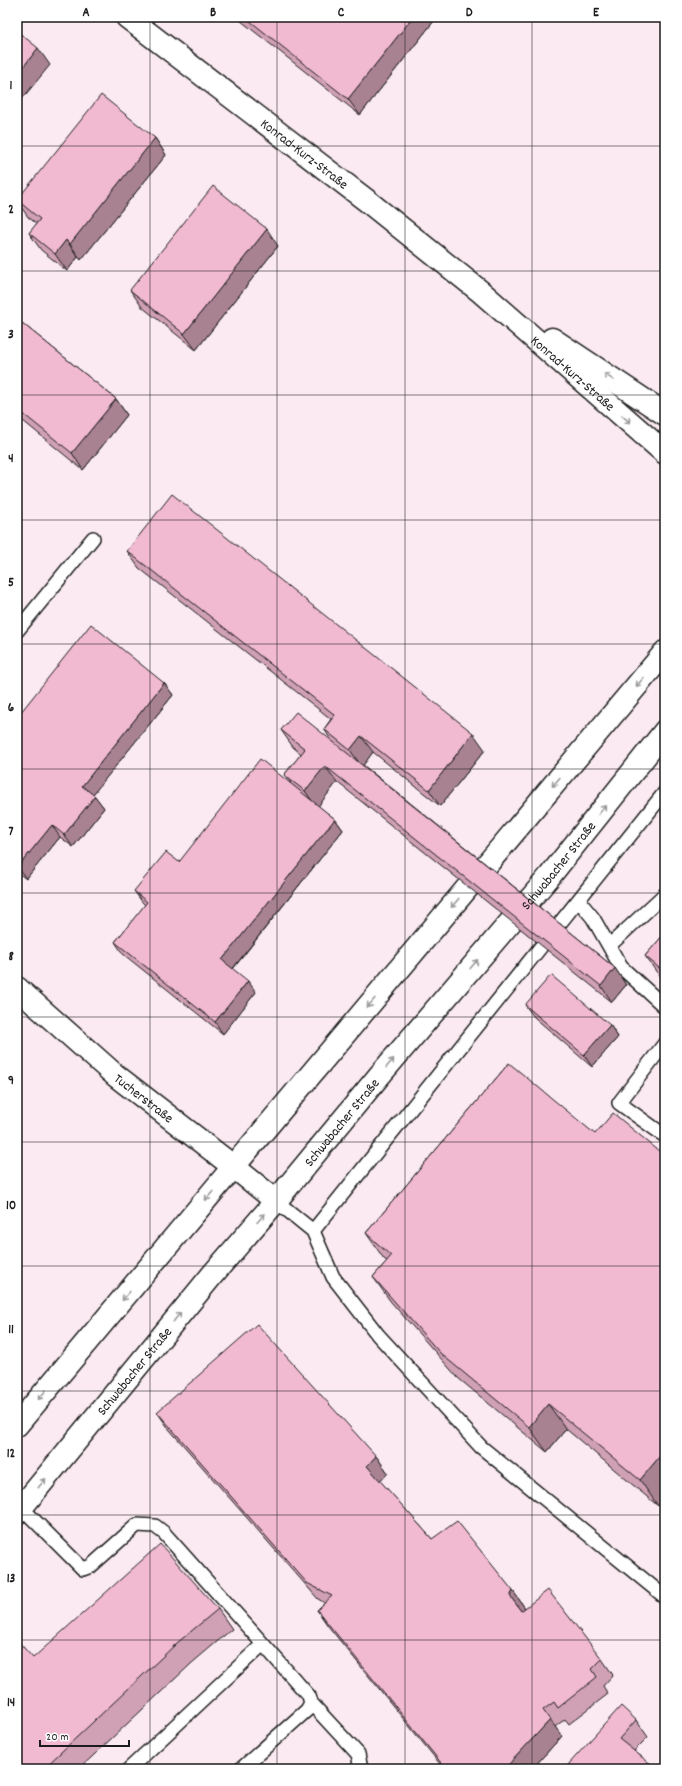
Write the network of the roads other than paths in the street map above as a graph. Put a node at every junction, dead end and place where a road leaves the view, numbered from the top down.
1 (127, 17) edge
2 (481, 292) junction
3 (665, 414) edge
4 (665, 453) edge
5 (93, 538) dead end
6 (17, 631) edge
7 (665, 652) edge
8 (665, 731) edge
9 (665, 792) edge
10 (665, 894) edge
11 (578, 901) junction
12 (609, 946) junction
13 (17, 988) edge
14 (665, 1007) edge
15 (665, 1043) edge
16 (665, 1136) edge
17 (234, 1167) junction
18 (276, 1201) junction
19 (313, 1231) junction
20 (17, 1425) edge
21 (19, 1510) edge
22 (665, 1597) edge
23 (263, 1644) junction
24 (311, 1702) junction
25 (360, 1767) edge
26 (129, 1769) edge
27 (241, 1769) edge

1 - 2 main road, Konrad-Kurz-Straße
3 -> 2 main road, Konrad-Kurz-Straße
2 -> 4 main road, Konrad-Kurz-Straße
5 - 6 lane
7 -> 17 main road
18 -> 8 main road, Schwabacher Straße
9 - 11 lane
10 - 12 lane
11 - 12 lane
11 - 19 lane
12 - 14 lane
13 - 17 main road, Tucherstraße
15 - 16 lane
17 - 18 main road, Tucherstraße
17 -> 20 main road
18 - 19 lane
21 -> 18 main road, Schwabacher Straße
19 - 22 lane
21 - 23 lane
23 - 24 lane
23 - 26 lane
24 - 25 lane
24 - 27 lane

